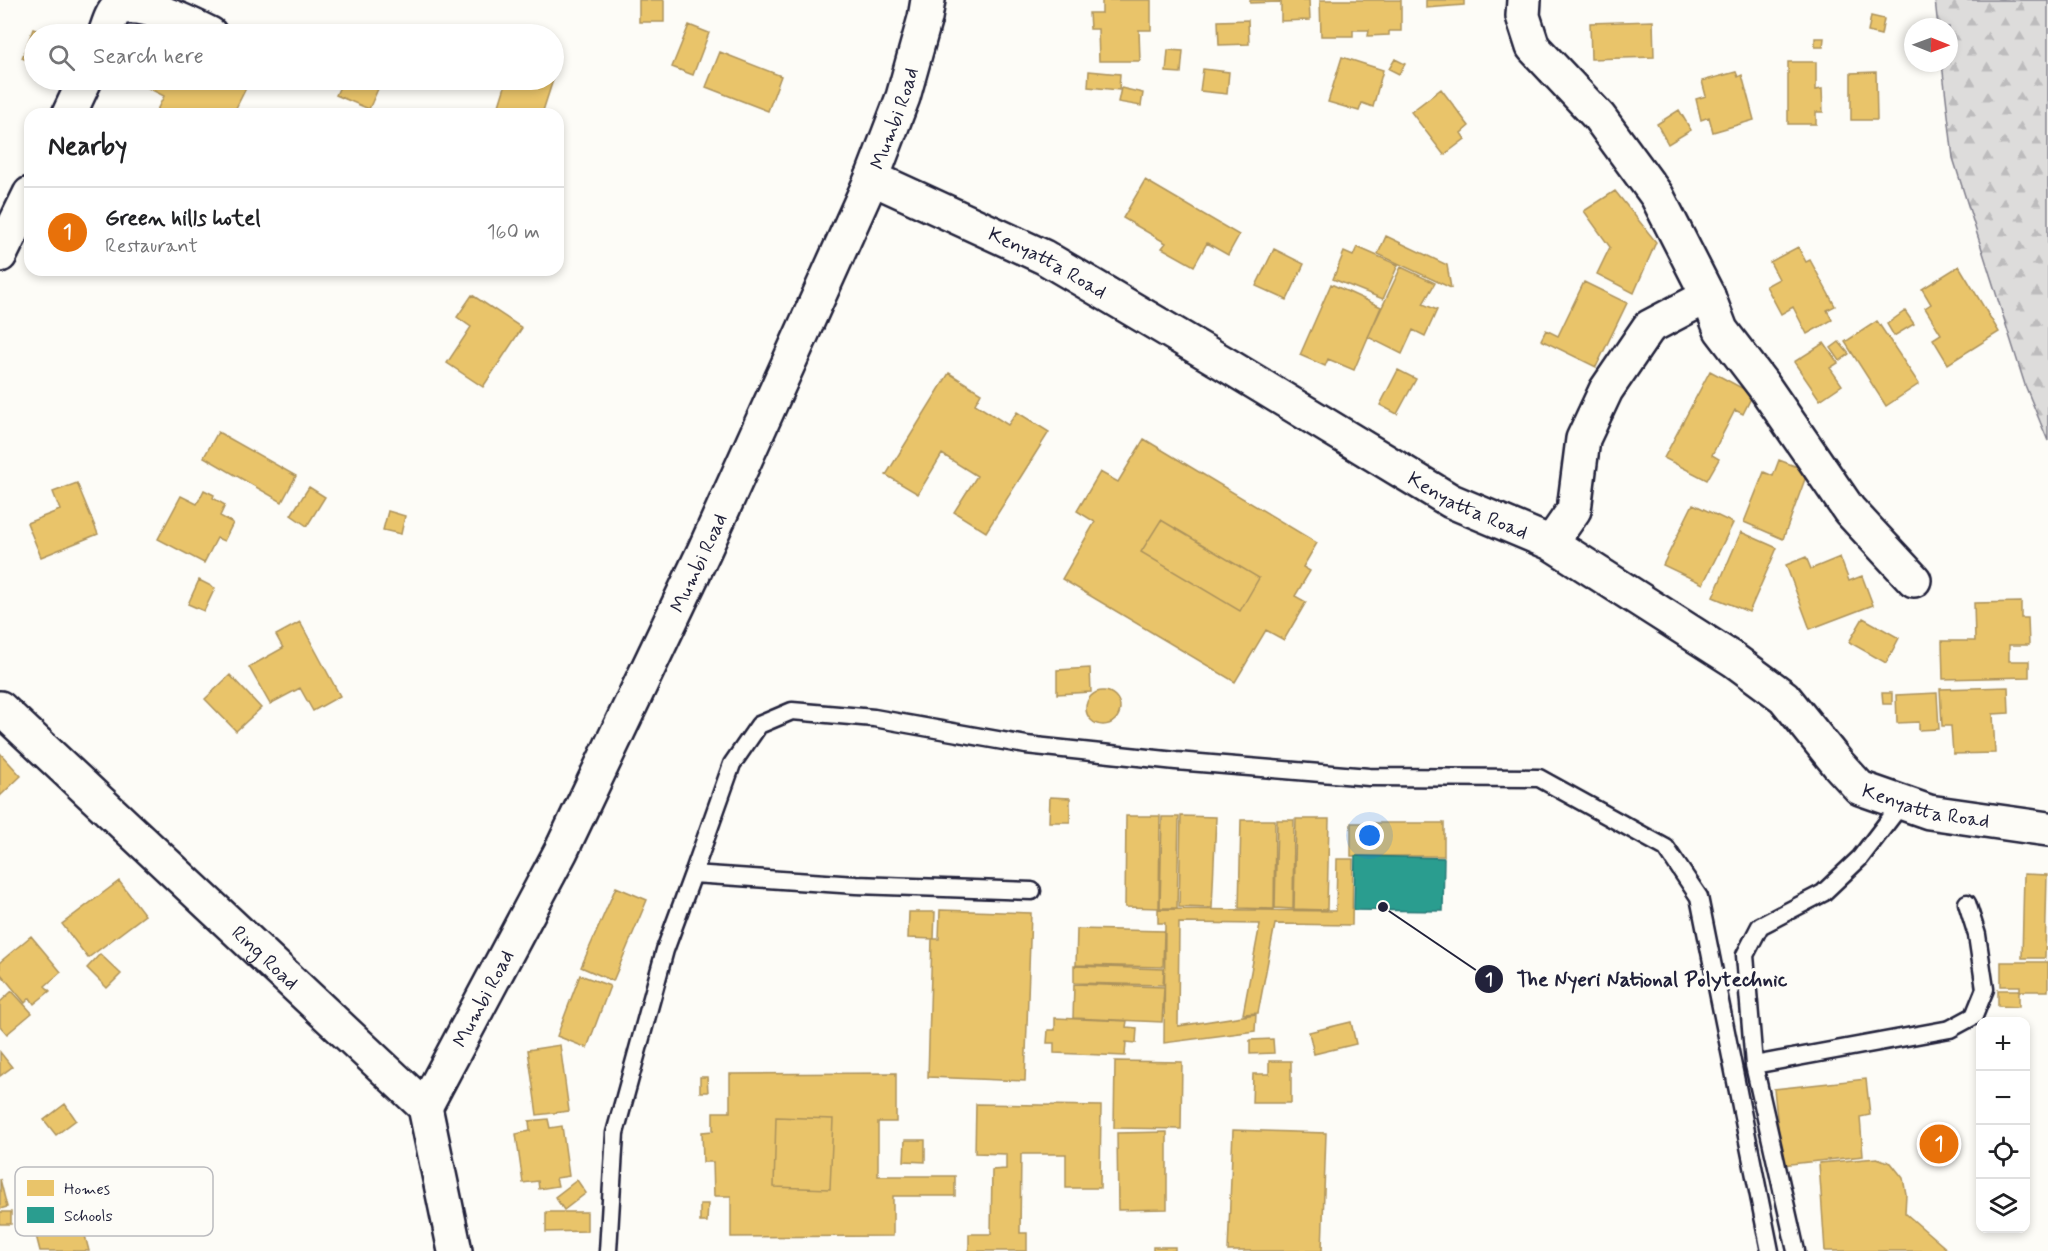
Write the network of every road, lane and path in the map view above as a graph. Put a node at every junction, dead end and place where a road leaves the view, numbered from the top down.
1 (928, 0) edge
2 (1524, 0) edge
3 (109, 24) edge
4 (191, 24) edge
5 (81, 90) edge
6 (72, 108) edge
7 (872, 178) junction
8 (24, 206) edge
9 (0, 255) edge
10 (1708, 296) junction
11 (1551, 543) junction
12 (1914, 580) dead end
13 (0, 708) edge
14 (1903, 802) junction
15 (2048, 829) edge
16 (693, 873) junction
17 (1032, 891) dead end
18 (1967, 903) dead end
19 (1754, 1065) junction
20 (425, 1107) junction
21 (455, 1251) edge
22 (608, 1251) edge
23 (1770, 1251) edge
24 (1796, 1251) edge

1 - 7 street, Mumbi Road
2 - 10 street
3 - 4 street
5 - 6 street
7 - 11 street, Kenyatta Road
7 - 20 street, Mumbi Road
8 - 9 street
10 - 11 street
10 - 12 street
11 - 14 street, Kenyatta Road
13 - 20 street, Ring Road
14 - 15 street, Kenyatta Road
14 - 19 lane
16 - 17 lane
16 - 22 lane
16 - 23 lane
18 - 19 lane
19 - 24 lane
20 - 21 street

